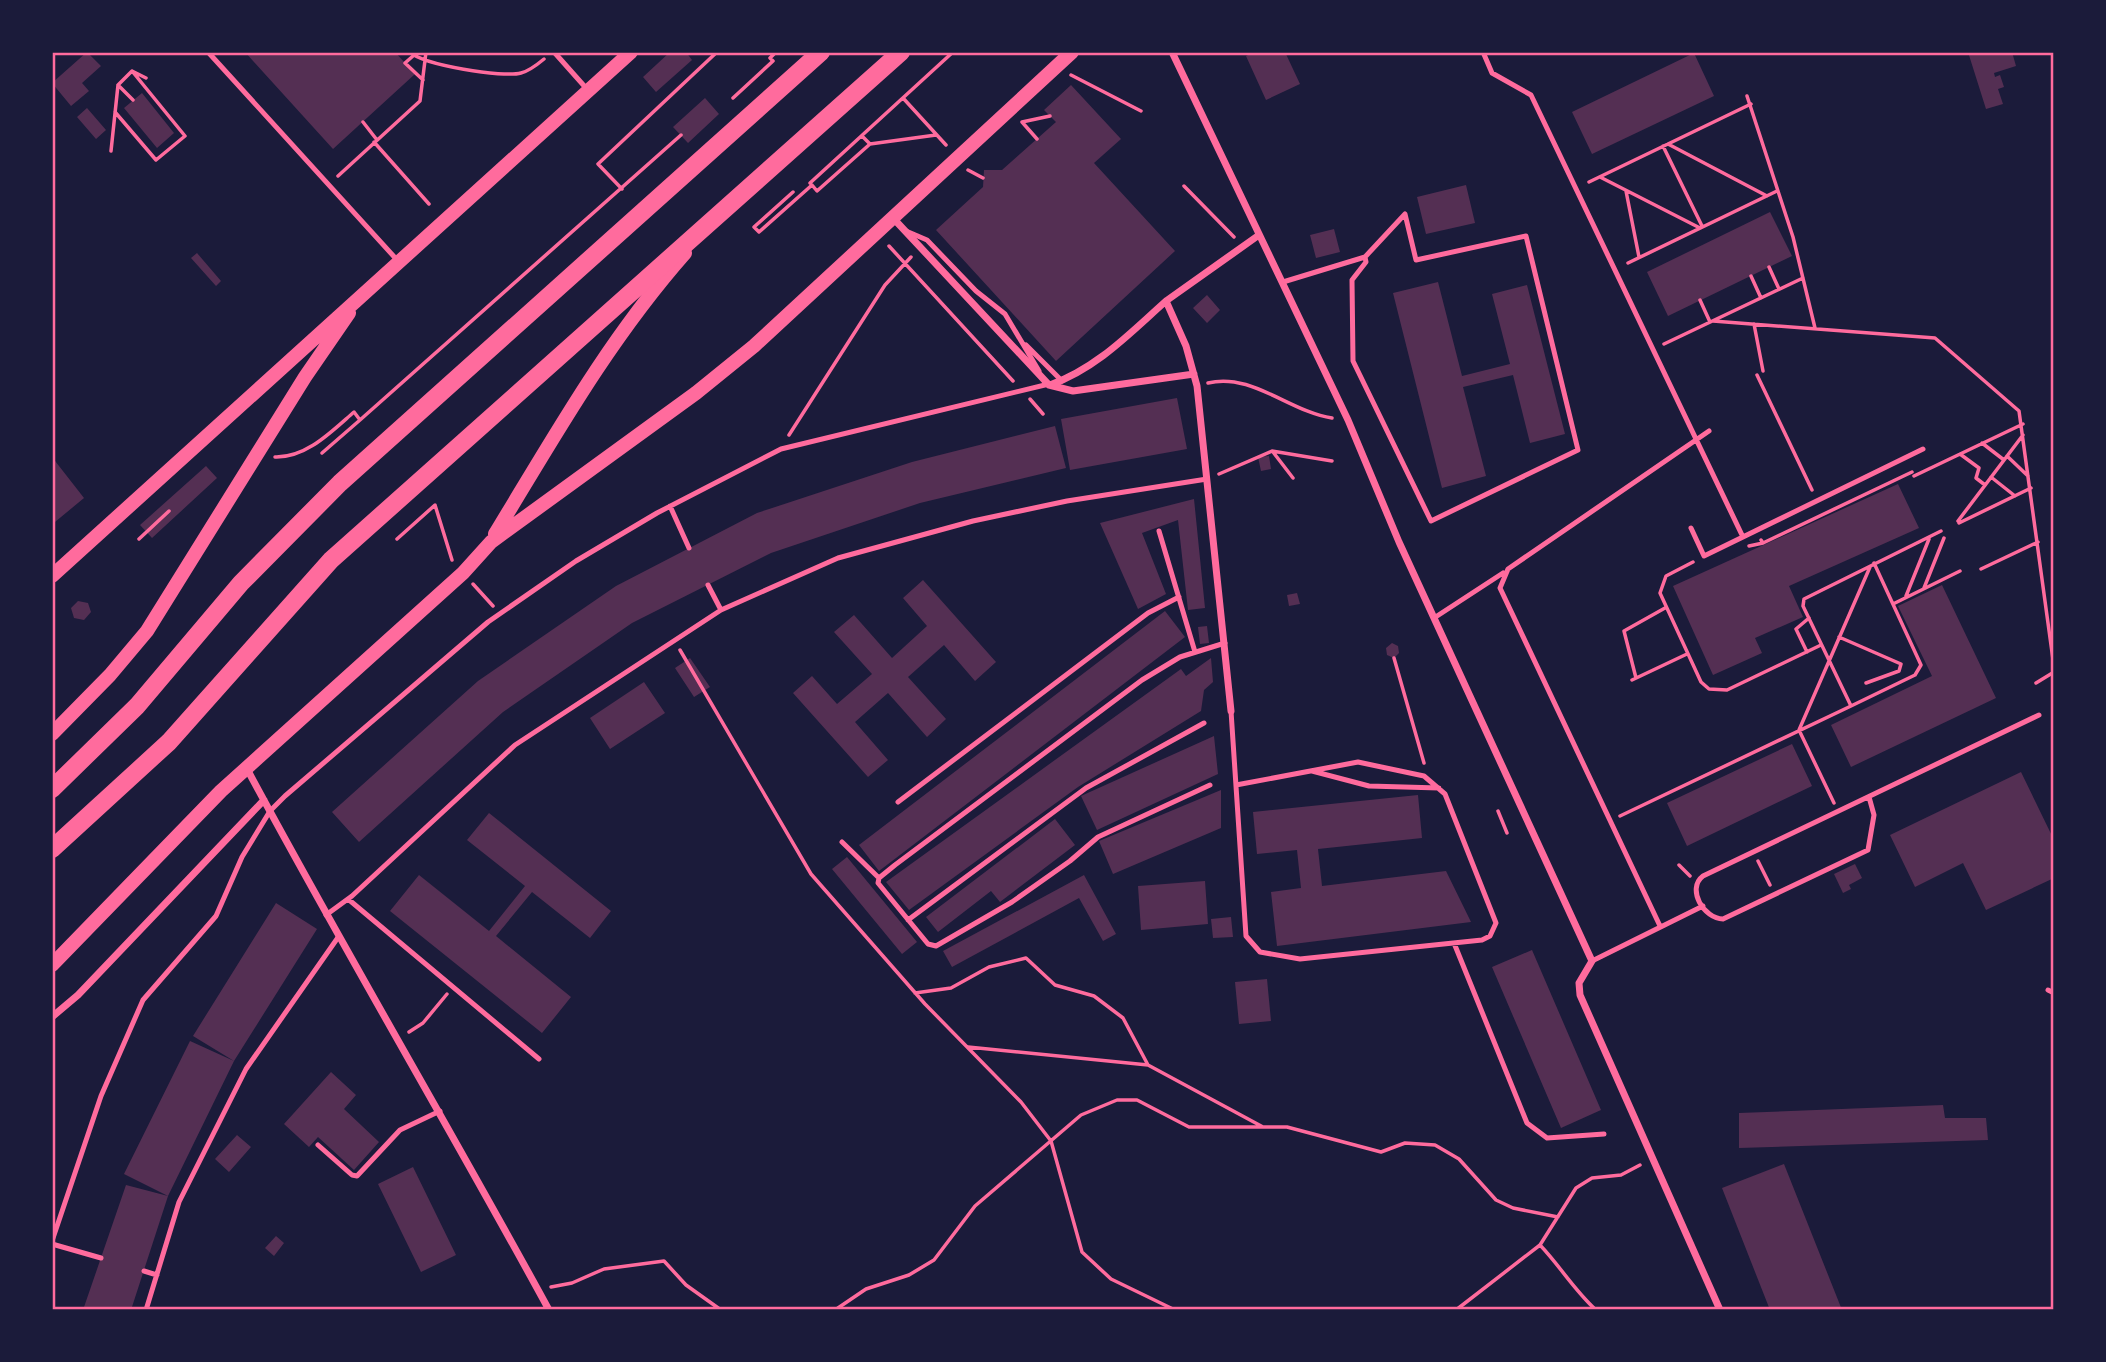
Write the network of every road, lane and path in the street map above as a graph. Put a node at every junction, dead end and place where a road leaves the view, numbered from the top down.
1 (208, 52) edge
2 (426, 52) edge
3 (552, 52) edge
4 (631, 52) edge
5 (717, 52) edge
6 (776, 52) edge
7 (821, 52) edge
8 (901, 52) edge
9 (953, 52) edge
10 (1072, 52) edge
11 (1172, 52) edge
12 (1483, 52) edge
13 (411, 54) edge
14 (425, 61) junction
15 (132, 71) junction
16 (1070, 75) dead end
17 (146, 78) dead end
18 (422, 80) junction
19 (118, 85) junction
20 (588, 91) junction
21 (1747, 96) dead end
22 (733, 98) dead end
23 (903, 98) junction
24 (133, 100) dead end
25 (1751, 104) junction
26 (163, 108) junction
27 (1140, 111) dead end
28 (115, 112) junction
29 (158, 113) dead end
30 (1050, 116) dead end
31 (363, 122) dead end
32 (140, 128) dead end
33 (133, 134) junction
34 (936, 134) junction
35 (681, 135) dead end
36 (862, 135) junction
37 (1037, 139) dead end
38 (376, 141) junction
39 (870, 144) junction
40 (1666, 145) junction
41 (111, 150) dead end
42 (957, 158) junction
43 (1600, 177) junction
44 (984, 178) dead end
45 (1589, 181) dead end
46 (810, 183) dead end
47 (328, 185) junction
48 (1184, 187) dead end
49 (622, 189) junction
50 (1626, 190) junction
51 (1777, 191) junction
52 (793, 192) dead end
53 (1767, 196) junction
54 (429, 204) dead end
55 (722, 211) junction
56 (893, 217) junction
57 (1701, 228) junction
58 (905, 230) junction
59 (1259, 235) junction
60 (889, 246) dead end
61 (920, 246) junction
62 (1364, 257) junction
63 (1639, 257) junction
64 (398, 261) junction
65 (906, 262) junction
66 (1628, 263) dead end
67 (1769, 268) dead end
68 (1751, 276) dead end
69 (1803, 278) junction
70 (1283, 282) junction
71 (1779, 289) junction
72 (364, 292) junction
73 (1761, 298) junction
74 (1700, 300) dead end
75 (1166, 302) junction
76 (1712, 322) junction
77 (1754, 324) junction
78 (1815, 328) junction
79 (1019, 338) junction
80 (1653, 350) junction
81 (1763, 371) dead end
82 (1194, 374) junction
83 (1757, 375) dead end
84 (1062, 381) junction
85 (1049, 385) junction
86 (1197, 386) junction
87 (1073, 391) junction
88 (1023, 392) junction
89 (1043, 414) dead end
90 (360, 420) junction
91 (1348, 420) junction
92 (2023, 424) junction
93 (1709, 431) dead end
94 (2024, 433) junction
95 (1696, 440) junction
96 (1982, 443) junction
97 (781, 449) junction
98 (1923, 449) dead end
99 (1272, 451) junction
100 (322, 453) dead end
101 (1959, 454) junction
102 (275, 457) dead end
103 (2006, 458) junction
104 (1332, 461) dead end
105 (1991, 477) junction
106 (1293, 478) dead end
107 (2030, 478) junction
108 (1207, 479) junction
109 (1985, 485) junction
110 (2031, 488) junction
111 (2015, 496) junction
112 (1817, 499) junction
113 (670, 506) junction
114 (169, 511) dead end
115 (1824, 514) junction
116 (1691, 528) dead end
117 (1756, 529) junction
118 (1159, 531) dead end
119 (1941, 531) dead end
120 (1742, 535) junction
121 (1930, 537) junction
122 (1944, 538) dead end
123 (139, 539) dead end
124 (397, 539) dead end
125 (491, 542) junction
126 (2038, 542) junction
127 (689, 548) dead end
128 (1704, 556) junction
129 (452, 561) dead end
130 (1872, 564) junction
131 (1508, 569) junction
132 (1981, 569) dead end
133 (1960, 571) dead end
134 (52, 576) edge
135 (473, 584) dead end
136 (708, 584) dead end
137 (1924, 589) junction
138 (1179, 597) junction
139 (1906, 598) junction
140 (1893, 604) junction
141 (1665, 608) junction
142 (721, 610) junction
143 (500, 614) junction
144 (1434, 618) junction
145 (1809, 618) junction
146 (1839, 638) junction
147 (674, 640) junction
148 (1224, 643) junction
149 (1821, 645) junction
150 (1195, 652) junction
151 (1807, 652) junction
152 (1687, 653) junction
153 (1394, 658) dead end
154 (1829, 661) junction
155 (2053, 667) edge
156 (2053, 673) edge
157 (1866, 683) dead end
158 (2036, 683) dead end
159 (1851, 706) junction
160 (1230, 711) joint
161 (2039, 715) dead end
162 (1204, 723) dead end
163 (1799, 730) junction
164 (52, 734) edge
165 (246, 767) junction
166 (1310, 771) junction
167 (1428, 779) junction
168 (1210, 785) dead end
169 (1236, 785) junction
170 (1439, 788) junction
171 (52, 789) edge
172 (1869, 797) junction
173 (264, 800) junction
174 (898, 802) dead end
175 (270, 811) junction
176 (1498, 811) dead end
177 (1838, 812) junction
178 (1609, 821) junction
179 (1507, 833) dead end
180 (842, 842) dead end
181 (52, 849) edge
182 (880, 878) junction
183 (348, 899) junction
184 (1703, 906) junction
185 (326, 915) junction
186 (908, 920) junction
187 (1660, 926) junction
188 (339, 936) junction
189 (1454, 943) junction
190 (1591, 961) junction
191 (52, 965) edge
192 (453, 987) junction
193 (915, 993) junction
194 (52, 1017) edge
195 (409, 1032) dead end
196 (966, 1047) junction
197 (539, 1059) dead end
198 (1148, 1065) junction
199 (440, 1111) junction
200 (1263, 1127) junction
201 (1604, 1134) dead end
202 (1051, 1140) junction
203 (318, 1144) dead end
204 (1640, 1165) dead end
205 (1558, 1217) junction
206 (52, 1242) edge
207 (1541, 1245) junction
208 (101, 1258) dead end
209 (144, 1271) dead end
210 (156, 1275) junction
211 (539, 1292) junction
212 (146, 1310) edge
213 (549, 1310) edge
214 (721, 1310) edge
215 (835, 1310) edge
216 (1175, 1310) edge
217 (1456, 1310) edge
218 (1596, 1310) edge
219 (1720, 1310) edge

1 - 47 lane
2 - 14 path
3 - 14 path
3 - 20 lane
4 - 20 main road
5 - 49 path
6 - 22 path
7 - 171 main road
8 - 55 main road
9 - 23 path
10 - 42 main road
11 - 59 street
12 - 80 lane
13 - 14 path
13 - 18 path
14 - 18 path
15 - 17 path
15 - 19 path
15 - 26 path
16 - 27 path
18 - 38 path
19 - 24 path
19 - 28 path
20 - 64 main road
21 - 25 path
23 - 34 path
23 - 36 path
25 - 40 path
25 - 51 path
26 - 29 path
26 - 33 path
28 - 33 path
28 - 41 path
30 - 37 path
31 - 38 path
32 - 33 path
34 - 39 path
34 - 42 path
35 - 49 path
36 - 39 path
36 - 46 path
38 - 47 path
38 - 54 path
39 - 52 path
40 - 43 path
40 - 53 path
40 - 57 path
42 - 44 path
42 - 56 main road
43 - 45 path
43 - 50 path
47 - 64 lane
48 - 59 path
49 - 90 path
50 - 57 path
50 - 63 path
51 - 53 path
51 - 69 path
53 - 57 path
55 - 125 main road
55 - 181 main road
56 - 58 street
56 - 125 main road
57 - 63 path
58 - 61 street
58 - 79 lane
59 - 70 street
59 - 75 street
60 - 65 path
61 - 65 path
61 - 85 street
62 - 62 lane
62 - 70 lane
63 - 66 path
64 - 72 main road
65 - 88 path
65 - 97 path
67 - 71 path
68 - 73 path
69 - 71 path
69 - 78 path
70 - 91 street
71 - 73 path
72 - 134 main road
72 - 164 main road
73 - 76 path
74 - 76 path
75 - 82 street
75 - 84 street
76 - 77 path
76 - 80 path
77 - 78 path
77 - 81 path
78 - 92 path
79 - 84 lane
79 - 85 lane
80 - 95 lane
82 - 86 street
82 - 87 street
83 - 112 path
84 - 85 street
84 - 87 street
85 - 87 street
85 - 88 lane
86 - 91 path
86 - 108 street
88 - 89 path
88 - 97 lane
90 - 100 path
90 - 102 path
91 - 144 street
92 - 94 path
92 - 96 path
93 - 95 lane
94 - 103 path
94 - 107 path
95 - 120 lane
95 - 131 lane
96 - 101 path
96 - 103 path
97 - 113 lane
98 - 112 lane
99 - 104 path
99 - 106 path
99 - 108 path
101 - 109 path
101 - 115 path
103 - 105 path
103 - 107 path
105 - 109 path
105 - 111 path
107 - 110 path
108 - 142 lane
108 - 148 street
109 - 111 path
110 - 111 path
110 - 126 path
112 - 115 path
112 - 117 lane
113 - 127 lane
113 - 143 lane
114 - 123 path
115 - 117 path
116 - 128 lane
117 - 120 lane
118 - 138 lane
119 - 121 path
120 - 128 lane
121 - 130 path
121 - 139 path
122 - 137 path
124 - 129 path
125 - 165 main road
126 - 132 path
126 - 155 path
128 - 141 path
130 - 140 path
130 - 145 path
130 - 146 path
131 - 144 lane
131 - 178 lane
133 - 137 path
135 - 143 path
136 - 142 lane
137 - 139 path
138 - 150 lane
138 - 174 lane
139 - 140 path
140 - 159 path
141 - 152 path
141 - 152 path
142 - 147 lane
143 - 175 lane
144 - 190 street
145 - 149 path
145 - 151 path
146 - 154 path
146 - 157 path
147 - 183 lane
147 - 193 path
148 - 150 lane
148 - 160 street
149 - 151 path
149 - 154 path
150 - 182 lane
151 - 152 path
153 - 167 path
154 - 159 path
154 - 163 path
156 - 158 path
159 - 163 path
160 - 169 lane
161 - 172 lane
162 - 186 lane
163 - 177 path
163 - 178 path
165 - 173 street
165 - 191 main road
166 - 167 lane
166 - 169 lane
166 - 170 lane
167 - 170 lane
168 - 186 lane
169 - 189 lane
170 - 189 lane
172 - 177 lane
172 - 184 lane
173 - 175 street
173 - 194 street
175 - 185 street
175 - 206 lane
176 - 179 path
177 - 184 lane
178 - 187 lane
180 - 182 lane
182 - 186 lane
183 - 185 lane
183 - 192 lane
184 - 187 lane
185 - 188 street
187 - 190 lane
188 - 199 street
188 - 210 lane
189 - 201 lane
190 - 219 street
192 - 195 path
192 - 197 lane
193 - 196 path
193 - 198 path
196 - 198 path
196 - 202 path
198 - 200 path
199 - 203 lane
199 - 211 street
200 - 202 path
200 - 205 path
202 - 215 path
202 - 216 path
204 - 205 path
205 - 207 path
206 - 208 lane
207 - 217 path
207 - 218 path
209 - 210 lane
210 - 212 lane
211 - 213 street
211 - 214 path

